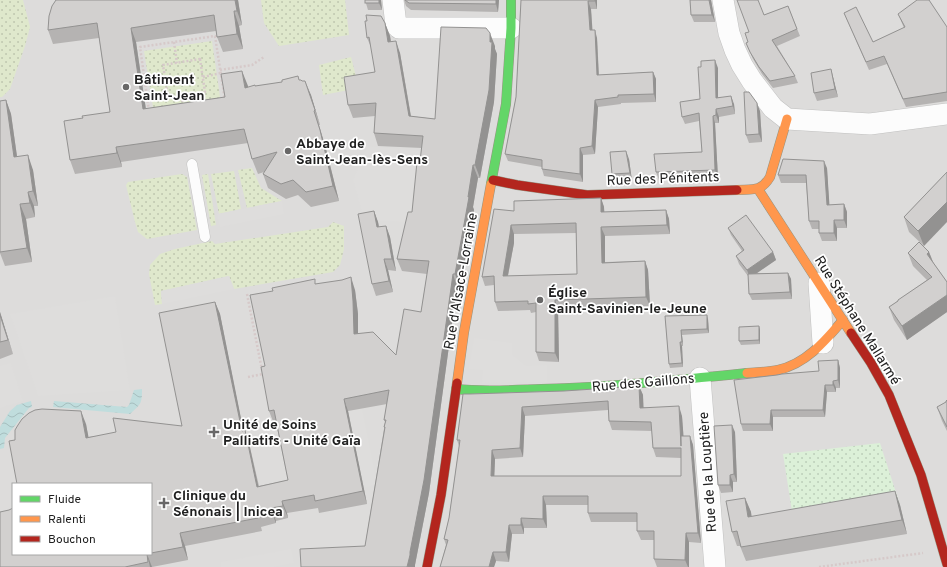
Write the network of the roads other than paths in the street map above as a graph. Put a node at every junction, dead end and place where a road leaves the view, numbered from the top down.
1 (393, 0) edge
2 (511, 0) edge
3 (723, 0) edge
4 (511, 28) junction
5 (947, 114) edge
6 (787, 119) junction
7 (192, 164) dead end
8 (492, 180) junction
9 (758, 189) junction
10 (205, 237) dead end
11 (819, 283) junction
12 (843, 320) junction
13 (822, 343) junction
14 (700, 378) junction
15 (456, 389) junction
16 (947, 564) edge
17 (427, 567) edge
18 (715, 567) edge

1 - 4 street
2 - 4 street, Rue d'Alsace-Lorraine
3 - 6 street
4 - 8 street, Rue d'Alsace-Lorraine
5 - 6 street
6 - 9 street
7 - 10 lane
8 - 9 street, Rue des Pénitents
8 - 15 street, Rue d'Alsace-Lorraine
9 - 11 street, Rue Stéphane Mallarmé
11 - 12 street, Rue Stéphane Mallarmé
11 - 13 street
12 - 13 street, Rue des Gaillons
12 - 16 street, Rue Stéphane Mallarmé
13 - 14 street, Rue des Gaillons
14 - 15 street, Rue des Gaillons
14 - 18 street, Rue de la Louptière
15 - 17 street, Rue d'Alsace-Lorraine

